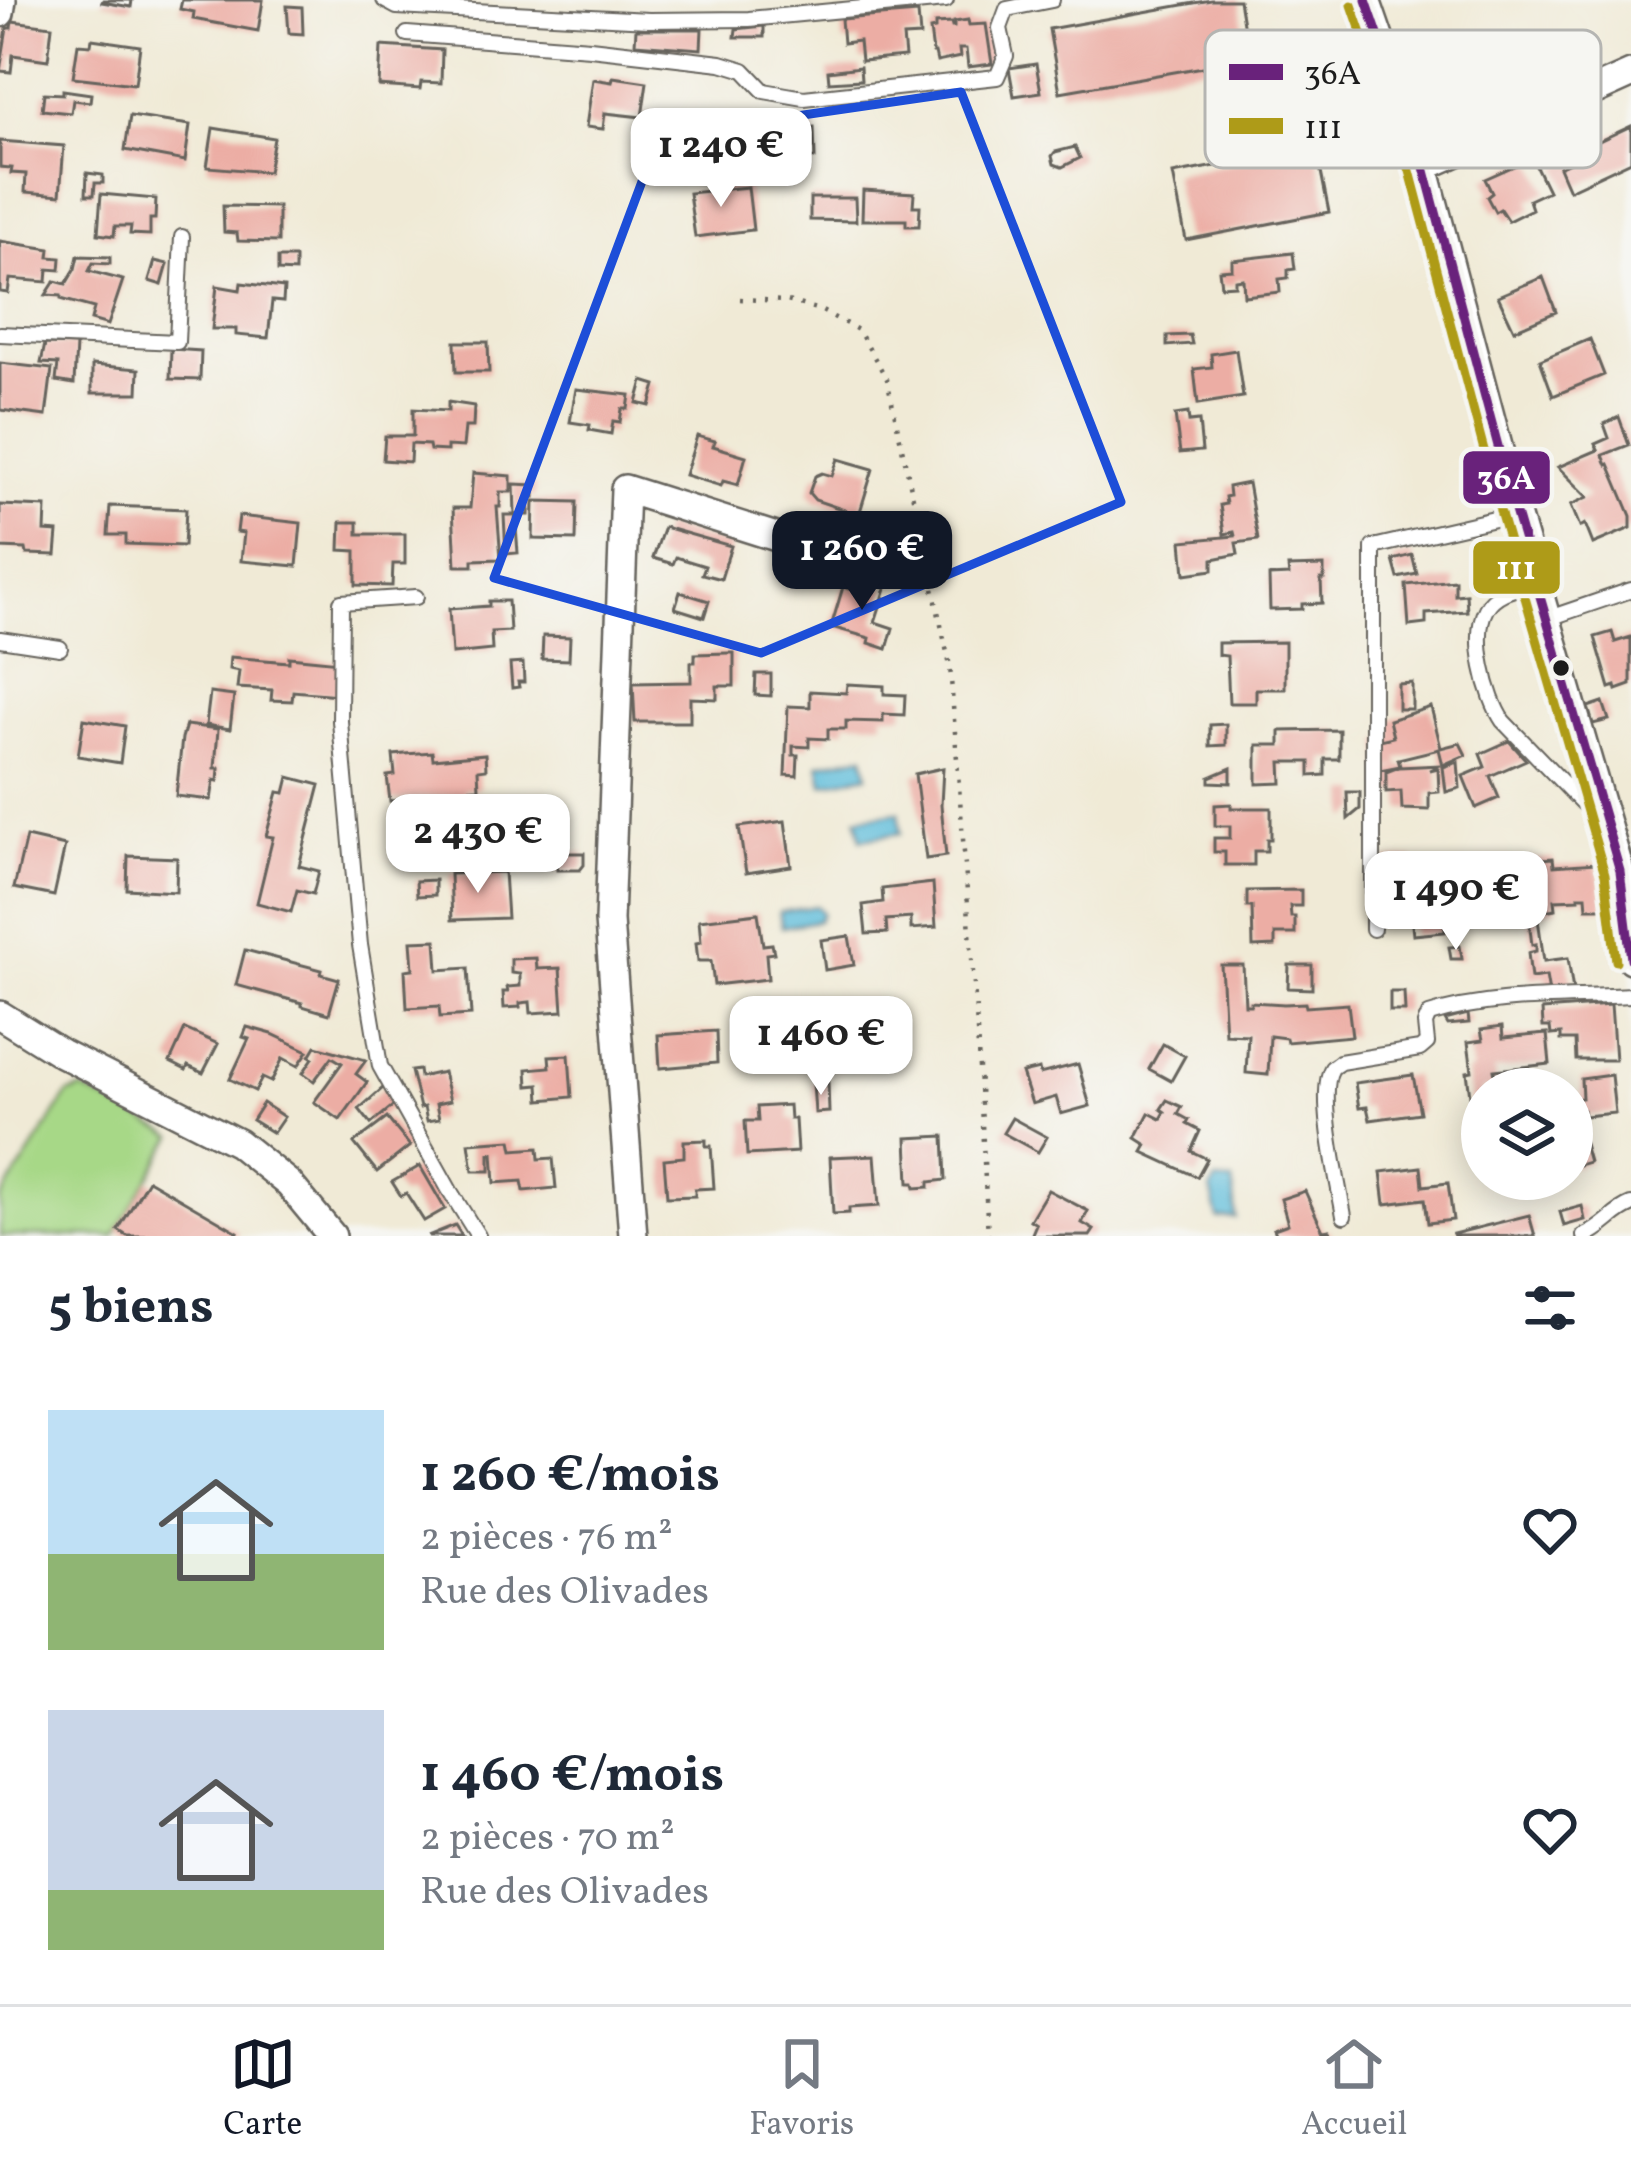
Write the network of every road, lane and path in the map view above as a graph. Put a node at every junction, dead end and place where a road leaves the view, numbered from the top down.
1 (2, 0) edge
2 (384, 0) edge
3 (946, 0) edge
4 (1052, 0) edge
5 (1366, 0) edge
6 (0, 14) edge
7 (1376, 30) edge
8 (407, 34) dead end
9 (1631, 74) edge
10 (1601, 87) edge
11 (1425, 168) edge
12 (182, 237) dead end
13 (740, 299) dead end
14 (0, 334) edge
15 (1516, 514) junction
16 (789, 541) dead end
17 (1536, 583) junction
18 (1631, 590) edge
19 (416, 597) dead end
20 (1546, 619) junction
21 (0, 639) edge
22 (60, 648) dead end
23 (1605, 818) junction
24 (1373, 929) dead end
25 (1631, 959) edge
26 (1631, 995) edge
27 (0, 1015) edge
28 (1631, 1205) edge
29 (1344, 1216) dead end
30 (1606, 1231) edge
31 (332, 1236) edge
32 (478, 1236) edge
33 (633, 1236) edge
34 (988, 1236) edge
35 (1585, 1236) edge

1 - 6 street
2 - 3 lane
4 - 8 lane
5 - 7 street
9 - 10 street
11 - 15 street
12 - 14 lane
13 - 34 path
15 - 17 street
15 - 24 lane
16 - 33 street
17 - 20 street
17 - 23 lane
18 - 20 lane
19 - 32 lane
20 - 23 street
21 - 22 lane
23 - 25 street
26 - 29 lane
27 - 31 street
28 - 30 lane
30 - 35 lane

